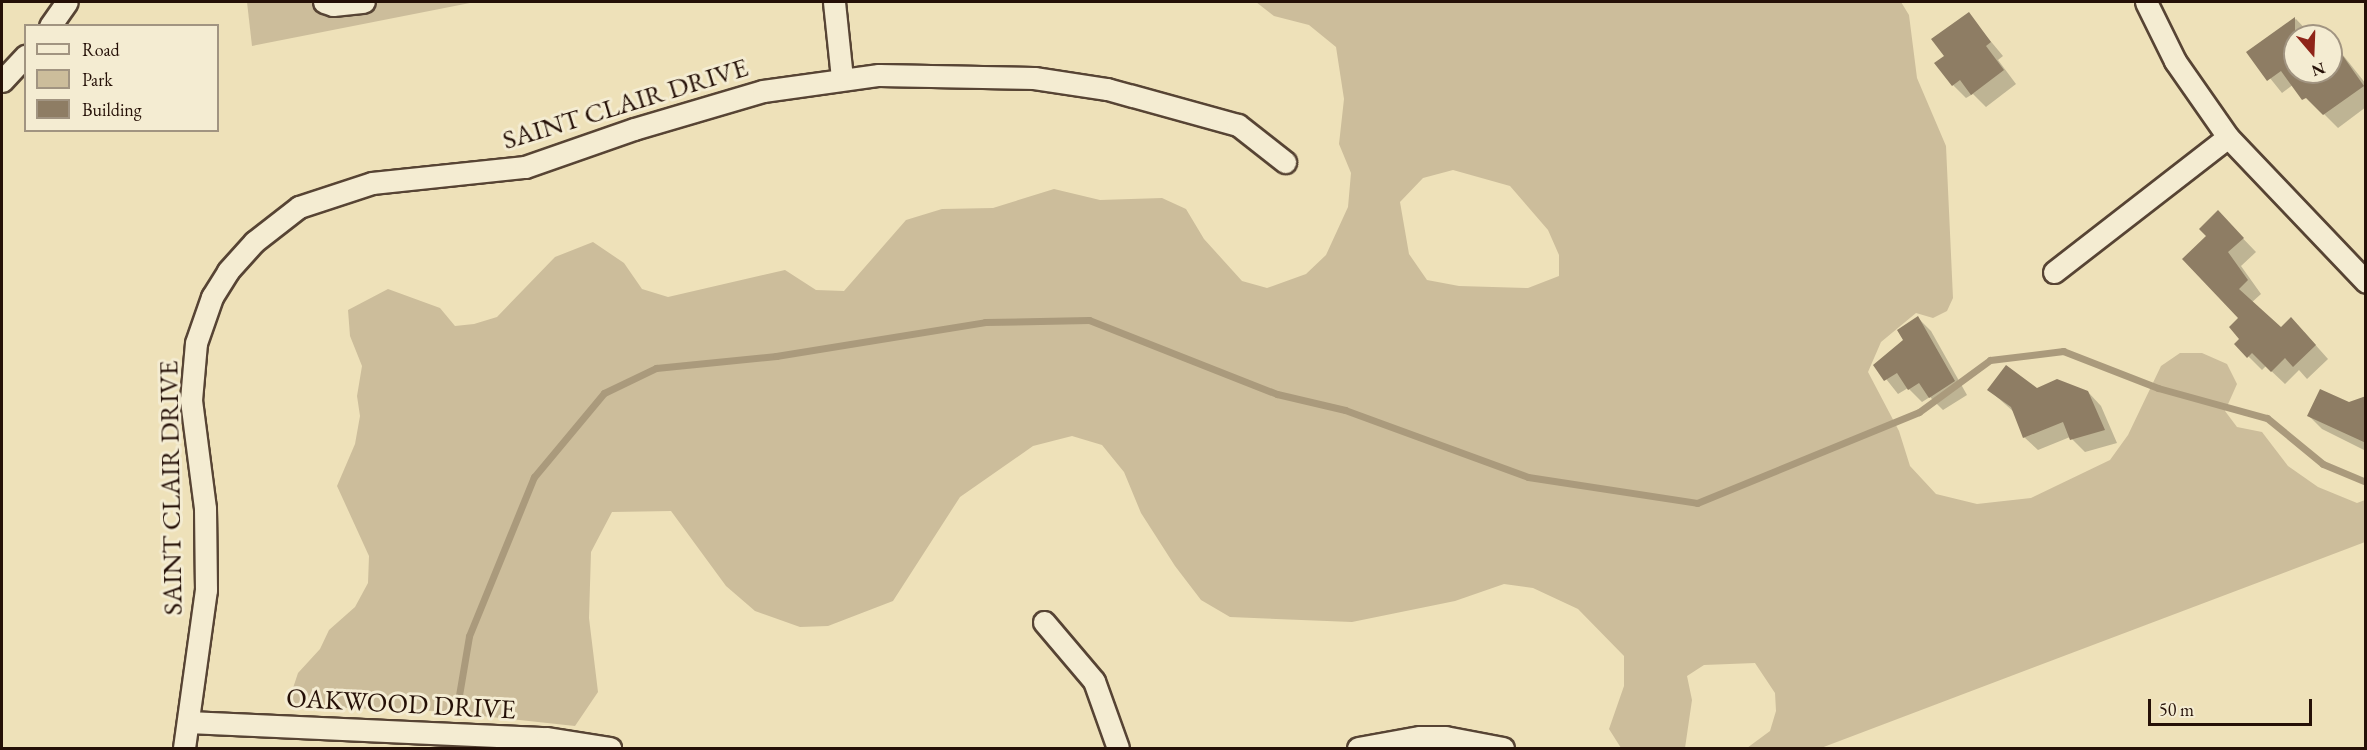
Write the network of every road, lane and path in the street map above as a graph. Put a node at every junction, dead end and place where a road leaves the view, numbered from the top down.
1 (67, 2) edge
2 (324, 2) edge
3 (364, 2) edge
4 (834, 2) edge
5 (2146, 2) edge
6 (51, 24) edge
7 (24, 58) edge
8 (842, 78) junction
9 (2, 81) edge
10 (2228, 137) junction
11 (1284, 162) dead end
12 (2054, 272) dead end
13 (2366, 282) edge
14 (1044, 622) dead end
15 (188, 722) junction
16 (184, 748) edge
17 (610, 748) edge
18 (1118, 748) edge
19 (1358, 748) edge
20 (1503, 748) edge

1 - 6 street
2 - 3 street
4 - 8 street
5 - 10 street
7 - 9 street
8 - 11 street, SAINT CLAIR DRIVE
8 - 15 street, SAINT CLAIR DRIVE
10 - 12 street
10 - 13 street
14 - 18 street
15 - 16 street, SAINT CLAIR DRIVE
15 - 17 street, OAKWOOD DRIVE
19 - 20 street

